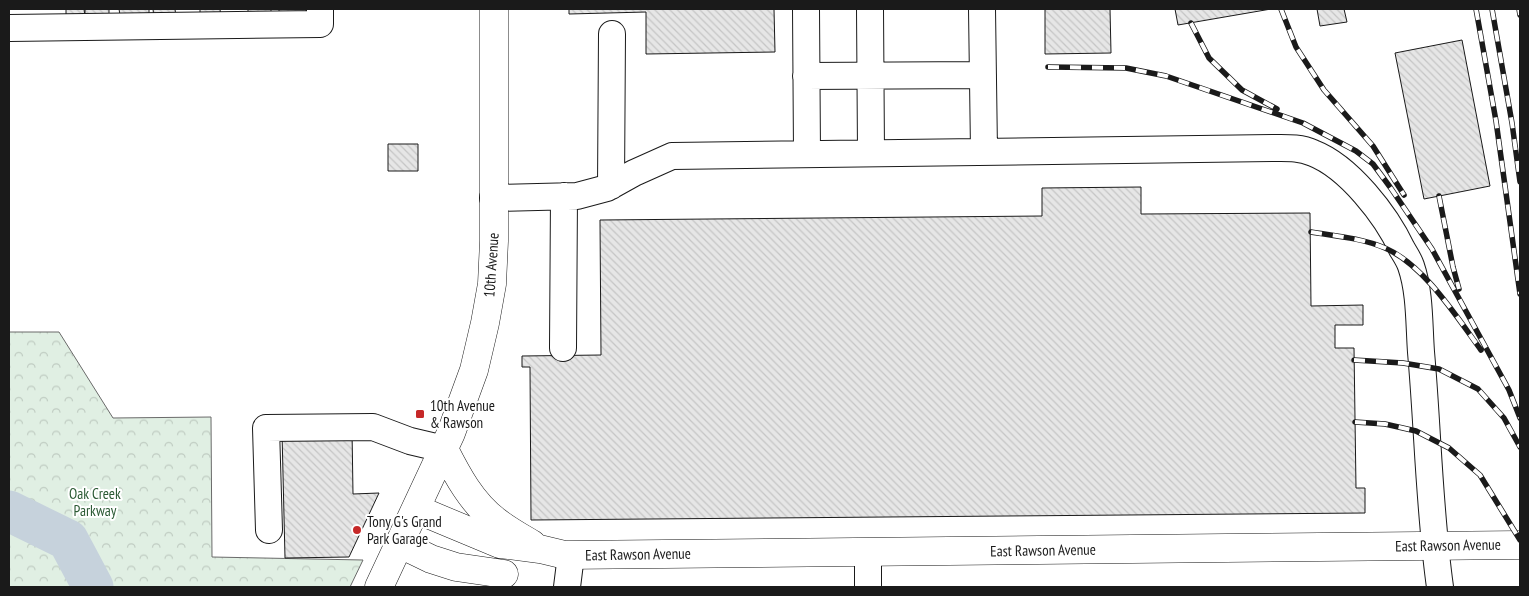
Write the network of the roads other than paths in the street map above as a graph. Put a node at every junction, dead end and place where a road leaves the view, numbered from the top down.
1 (320, 9) edge
2 (494, 9) edge
3 (806, 9) edge
4 (870, 9) edge
5 (982, 9) edge
6 (9, 28) edge
7 (612, 34) dead end
8 (983, 75) junction
9 (806, 76) junction
10 (870, 76) junction
11 (984, 151) junction
12 (871, 152) junction
13 (806, 153) junction
14 (612, 186) junction
15 (564, 196) junction
16 (494, 198) junction
17 (563, 348) dead end
18 (444, 448) junction
19 (416, 509) junction
20 (269, 530) dead end
21 (400, 544) junction
22 (1520, 545) edge
23 (1434, 546) junction
24 (868, 552) junction
25 (559, 553) junction
26 (504, 574) junction
27 (380, 587) edge
28 (468, 587) edge
29 (567, 587) edge
30 (868, 587) edge
31 (1440, 587) edge

1 - 6 lane
2 - 16 main road, 10th Avenue
3 - 9 lane
4 - 10 lane
5 - 8 lane
7 - 14 lane
8 - 10 lane
8 - 11 lane
9 - 10 lane
9 - 13 lane
10 - 12 lane
11 - 12 lane
11 - 23 lane
12 - 13 lane
13 - 14 lane
14 - 15 lane
15 - 16 lane
15 - 17 lane
16 - 18 main road, 10th Avenue
18 - 19 main road, 10th Avenue
18 - 20 lane
18 - 25 main road
19 - 21 main road, 10th Avenue
19 - 25 main road, East Rawson Avenue
21 - 26 main road, East Rawson Avenue
21 - 27 main road, 10th Avenue
22 - 23 main road, East Rawson Avenue
23 - 24 main road, East Rawson Avenue
23 - 31 lane
24 - 25 main road, East Rawson Avenue
24 - 30 lane
25 - 26 main road, East Rawson Avenue
25 - 29 lane
26 - 28 main road

